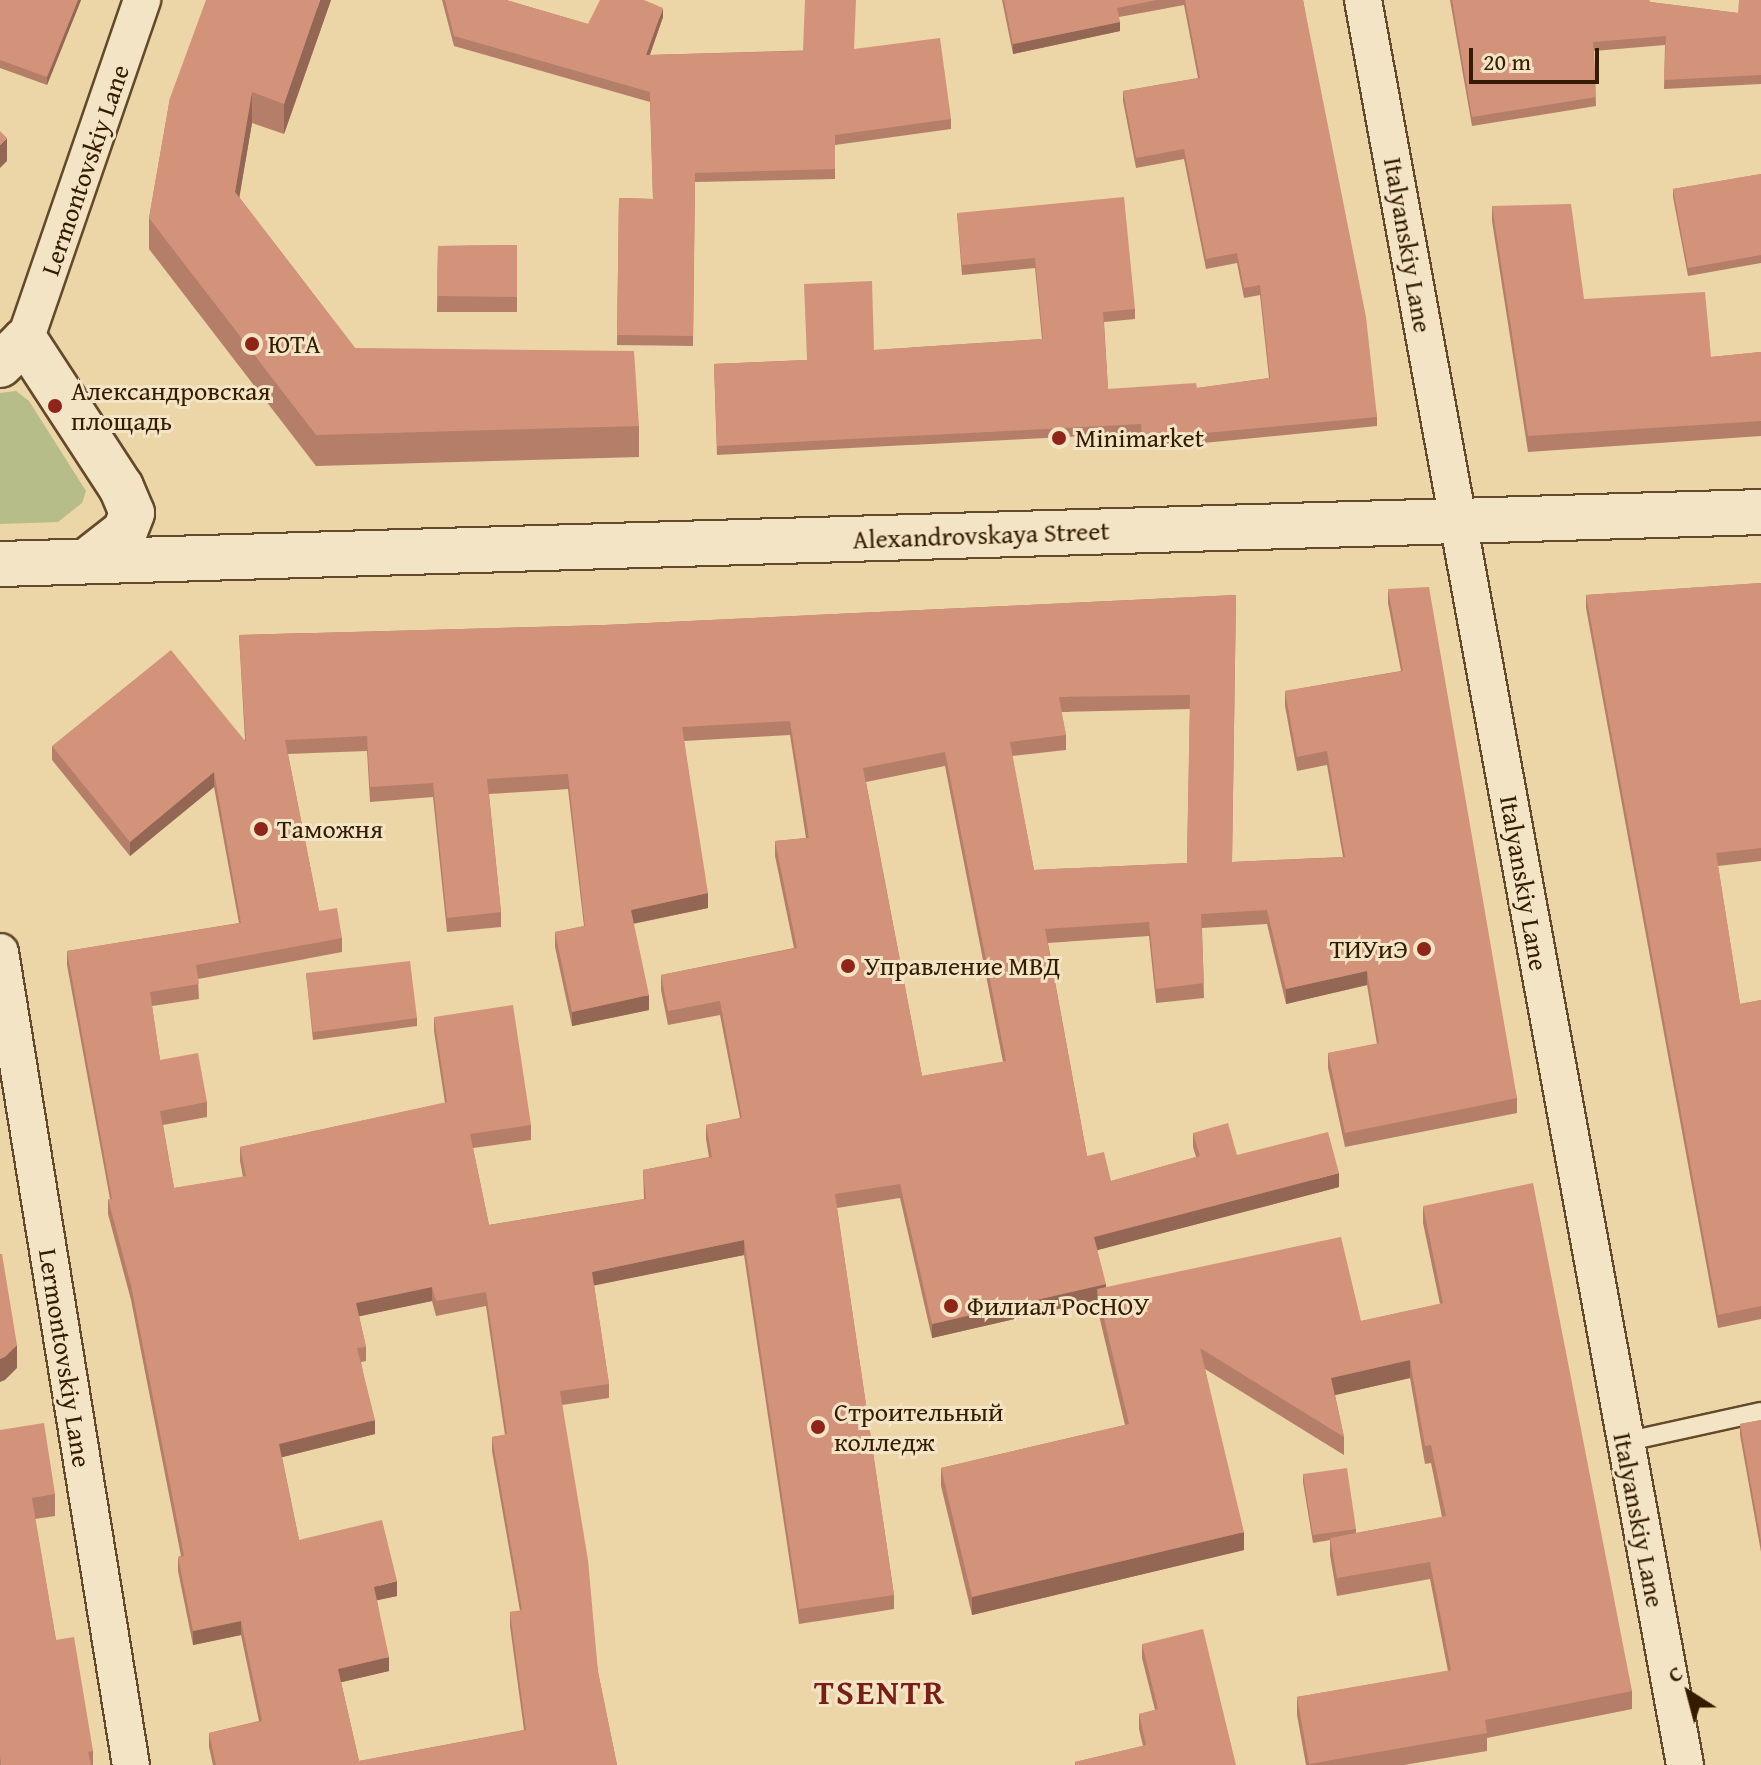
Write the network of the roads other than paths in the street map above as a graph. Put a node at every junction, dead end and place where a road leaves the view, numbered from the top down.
1 (142, 0) edge
2 (1363, 0) edge
3 (13, 353) edge
4 (121, 487) junction
5 (1761, 512) edge
6 (1459, 522) junction
7 (200, 557) junction
8 (88, 560) junction
9 (0, 564) edge
10 (0, 952) edge
11 (1761, 1412) edge
12 (1624, 1442) junction
13 (131, 1765) edge
14 (1685, 1765) edge

1 - 3 street, Lermontovskiy Lane
2 - 6 street, Italyanskiy Lane
3 - 4 street
4 - 7 street
4 - 8 street
5 - 6 street, Alexandrovskaya Street
6 - 7 street, Alexandrovskaya Street
6 - 12 street, Italyanskiy Lane
7 - 8 street, Alexandrovskaya Street
8 - 9 street, Alexandrovskaya Street
10 - 13 street, Lermontovskiy Lane
11 - 12 lane
12 - 14 street, Italyanskiy Lane

